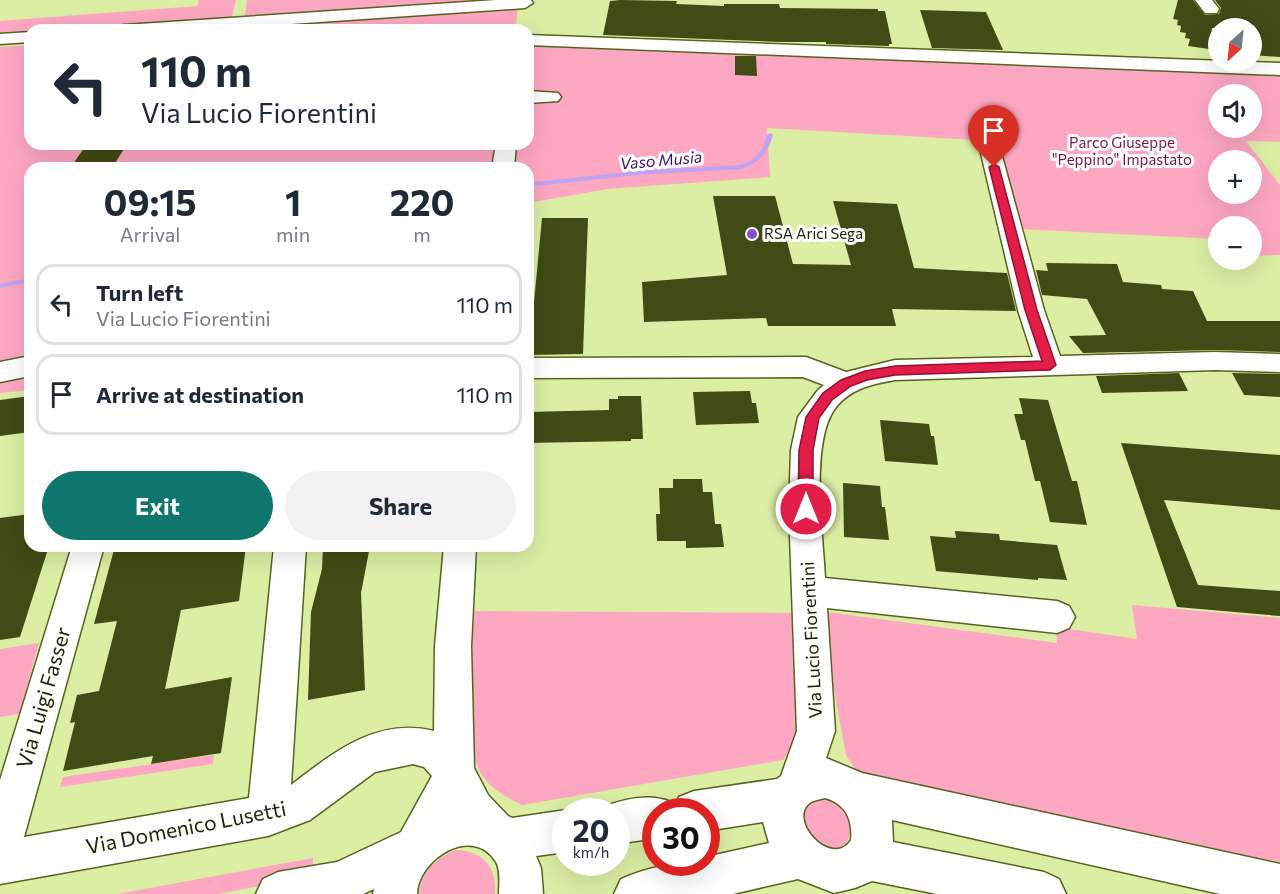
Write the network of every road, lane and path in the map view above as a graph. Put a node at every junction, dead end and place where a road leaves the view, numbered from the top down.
1 (525, 1) edge
2 (207, 24) edge
3 (522, 24) edge
4 (24, 37) edge
5 (0, 39) edge
6 (534, 40) edge
7 (1280, 69) edge
8 (534, 97) edge
9 (551, 97) dead end
10 (988, 144) dead end
11 (1280, 363) edge
12 (1050, 365) junction
13 (24, 367) edge
14 (534, 368) edge
15 (0, 372) edge
16 (846, 383) junction
17 (86, 552) edge
18 (290, 552) edge
19 (460, 552) edge
20 (809, 591) junction
21 (1057, 617) dead end
22 (816, 731) junction
23 (454, 771) junction
24 (847, 787) junction
25 (792, 792) junction
26 (720, 807) edge
27 (268, 815) junction
28 (552, 832) edge
29 (500, 835) junction
30 (416, 847) junction
31 (0, 849) edge
32 (0, 863) edge
33 (836, 873) edge
34 (1280, 886) edge
35 (278, 894) edge
36 (394, 894) edge
37 (521, 894) edge
38 (636, 894) edge
39 (1044, 894) edge

1 - 2 street
1 - 3 street
4 - 5 street
6 - 7 street
8 - 9 street
10 - 12 street
11 - 12 street, Via Lucio Fiorentini
12 - 16 street, Via Lucio Fiorentini
13 - 15 street
14 - 16 street
16 - 20 street, Via Lucio Fiorentini
17 - 31 street, Via Luigi Fasser
18 - 27 street
19 - 23 street
20 - 21 street
20 - 22 street, Via Lucio Fiorentini
22 - 24 street, Via Lucio Fiorentini
22 - 25 street, Via Lucio Fiorentini
23 - 27 street, Via Domenico Lusetti
23 - 29 street
23 - 30 street
24 - 25 street
24 - 33 street
24 - 34 street
25 - 26 street
25 - 33 street
27 - 32 street, Via Domenico Lusetti
28 - 29 street
29 - 30 street
29 - 37 street
30 - 35 street
30 - 36 street
33 - 38 street
33 - 39 street

